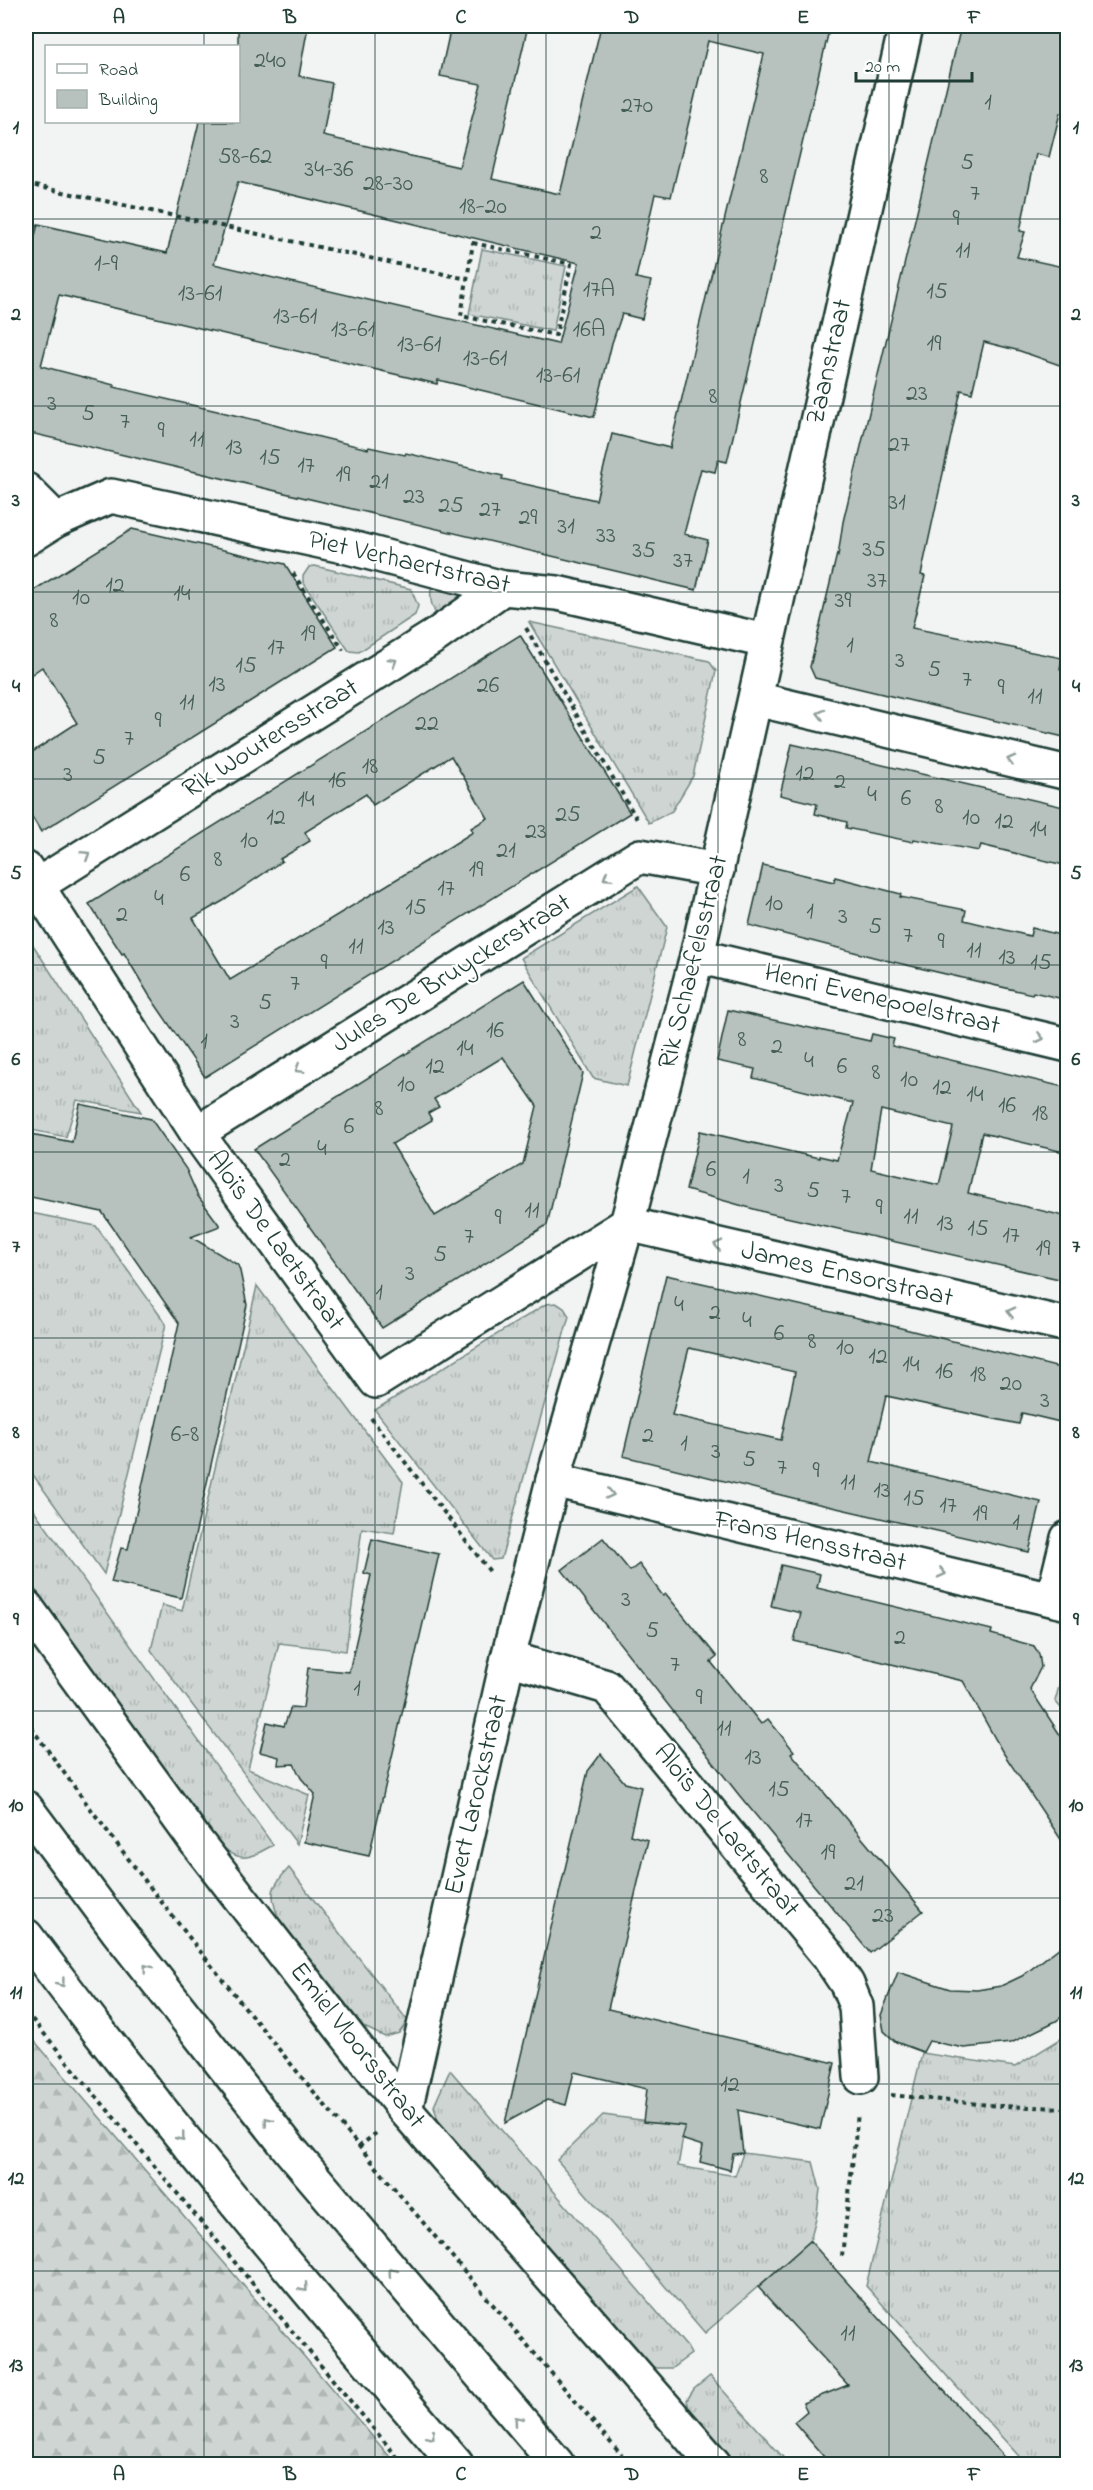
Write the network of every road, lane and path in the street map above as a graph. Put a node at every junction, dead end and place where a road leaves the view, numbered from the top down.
1 (906, 26) edge
2 (26, 184) edge
3 (467, 279) junction
4 (26, 490) edge
5 (56, 519) junction
6 (264, 529) junction
7 (26, 539) edge
8 (503, 588) junction
9 (766, 641) junction
10 (363, 681) junction
11 (756, 699) junction
12 (1068, 773) edge
13 (660, 858) junction
14 (717, 870) junction
15 (31, 878) edge
16 (697, 956) junction
17 (1068, 1044) edge
18 (197, 1133) junction
19 (627, 1224) junction
20 (1068, 1326) edge
21 (376, 1381) junction
22 (553, 1480) junction
23 (1068, 1538) edge
24 (526, 1588) junction
25 (1060, 1601) edge
26 (26, 1607) edge
27 (508, 1659) junction
28 (26, 1720) edge
29 (26, 1808) edge
30 (26, 1936) edge
31 (26, 2012) edge
32 (867, 2091) junction
33 (1068, 2108) edge
34 (405, 2110) junction
35 (842, 2256) dead end
36 (403, 2464) edge
37 (456, 2464) edge
38 (556, 2464) edge
39 (629, 2464) edge
40 (714, 2464) edge

1 - 9 street, Zaanstraat
2 - 3 path
3 - 3 path
4 - 5 street
5 - 6 street, Piet Verhaertstraat
5 - 7 street, Piet Verhaertstraat
6 - 8 street, Piet Verhaertstraat
6 - 10 path
8 - 9 street, Piet Verhaertstraat
10 -> 8 street, Rik Woutersstraat
8 - 13 path
9 - 11 street, Zaanstraat
15 -> 10 street, Rik Woutersstraat
12 -> 11 street
11 - 14 street, Rik Schaefelsstraat
13 - 14 street, Jules De Bruyckerstraat
13 -> 18 street, Jules De Bruyckerstraat
14 - 16 street, Rik Schaefelsstraat
15 - 18 street, Aloïs De Laetstraat
16 -> 17 street, Henri Evenepoelstraat
16 - 19 street, Rik Schaefelsstraat
18 - 21 street, Aloïs De Laetstraat
20 -> 19 street, James Ensorstraat
19 - 21 street
19 - 22 street, Rik Schaefelsstraat
21 - 24 path
22 - 24 street, Evert Larockstraat
22 -> 25 street, Frans Hensstraat
23 - 25 street
24 - 27 street, Evert Larockstraat
26 - 34 street, Emiel Vloorsstraat
27 - 32 street, Aloïs De Laetstraat
27 - 34 street, Evert Larockstraat
28 - 39 path
38 -> 29 street
30 -> 37 street
31 - 36 path
32 - 33 path
32 - 35 path
34 - 40 street, Emiel Vloorsstraat

